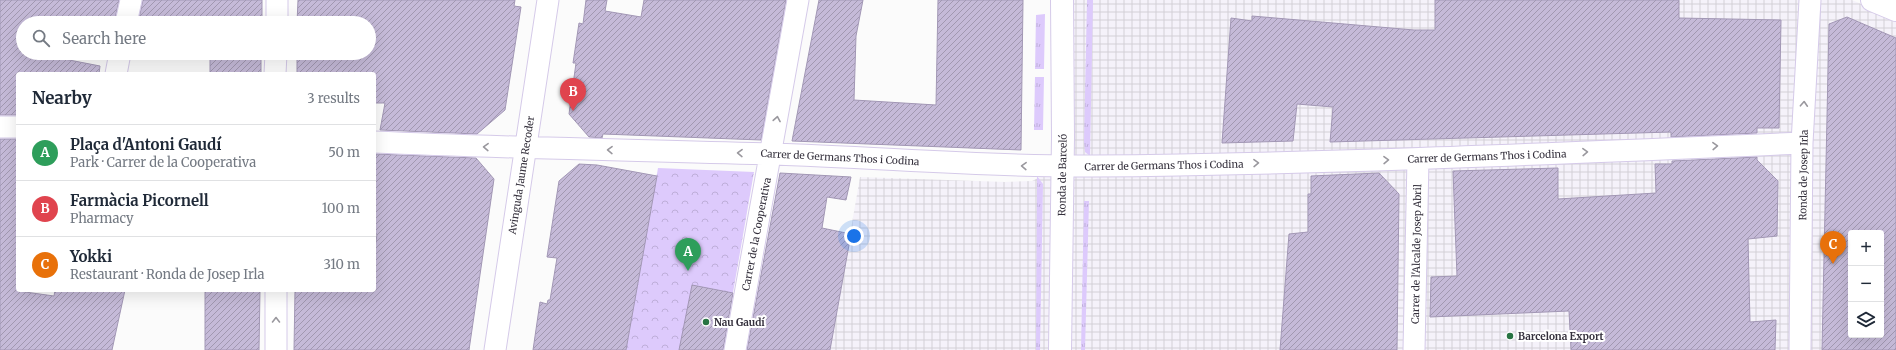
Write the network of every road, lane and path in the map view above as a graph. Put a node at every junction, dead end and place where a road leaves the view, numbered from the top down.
1 (131, 0) edge
2 (277, 0) edge
3 (548, 0) edge
4 (798, 0) edge
5 (1062, 0) edge
6 (1810, 0) edge
7 (1872, 0) edge
8 (1896, 10) edge
9 (128, 16) edge
10 (277, 16) edge
11 (119, 60) edge
12 (276, 60) edge
13 (116, 72) edge
14 (275, 72) edge
15 (0, 127) edge
16 (16, 127) edge
17 (376, 142) edge
18 (1802, 143) junction
19 (525, 148) junction
20 (771, 154) junction
21 (1418, 159) junction
22 (1063, 166) junction
23 (276, 292) edge
24 (276, 350) edge
25 (495, 350) edge
26 (735, 350) edge
27 (1060, 350) edge
28 (1414, 350) edge
29 (1800, 350) edge

1 - 9 street
2 - 10 street
3 - 19 street, Avinguda Jaume Recoder
20 -> 4 street, Carrer de la Cooperativa
5 - 22 street, Ronda de Barceló
18 -> 6 street, Ronda de Josep Irla
7 - 8 street
11 - 13 street
12 - 14 street
15 - 16 street
19 -> 17 street, Carrer de Germans Thos i Codina
21 -> 18 street, Carrer de Germans Thos i Codina
18 - 29 street, Ronda de Josep Irla
20 -> 19 street, Carrer de Germans Thos i Codina
19 - 25 street, Avinguda Jaume Recoder
22 -> 20 street, Carrer de Germans Thos i Codina
20 - 26 street, Carrer de la Cooperativa
22 -> 21 street, Carrer de Germans Thos i Codina
21 - 28 street, Carrer de l'Alcalde Josep Abril
22 - 27 street, Ronda de Barceló
24 -> 23 street

